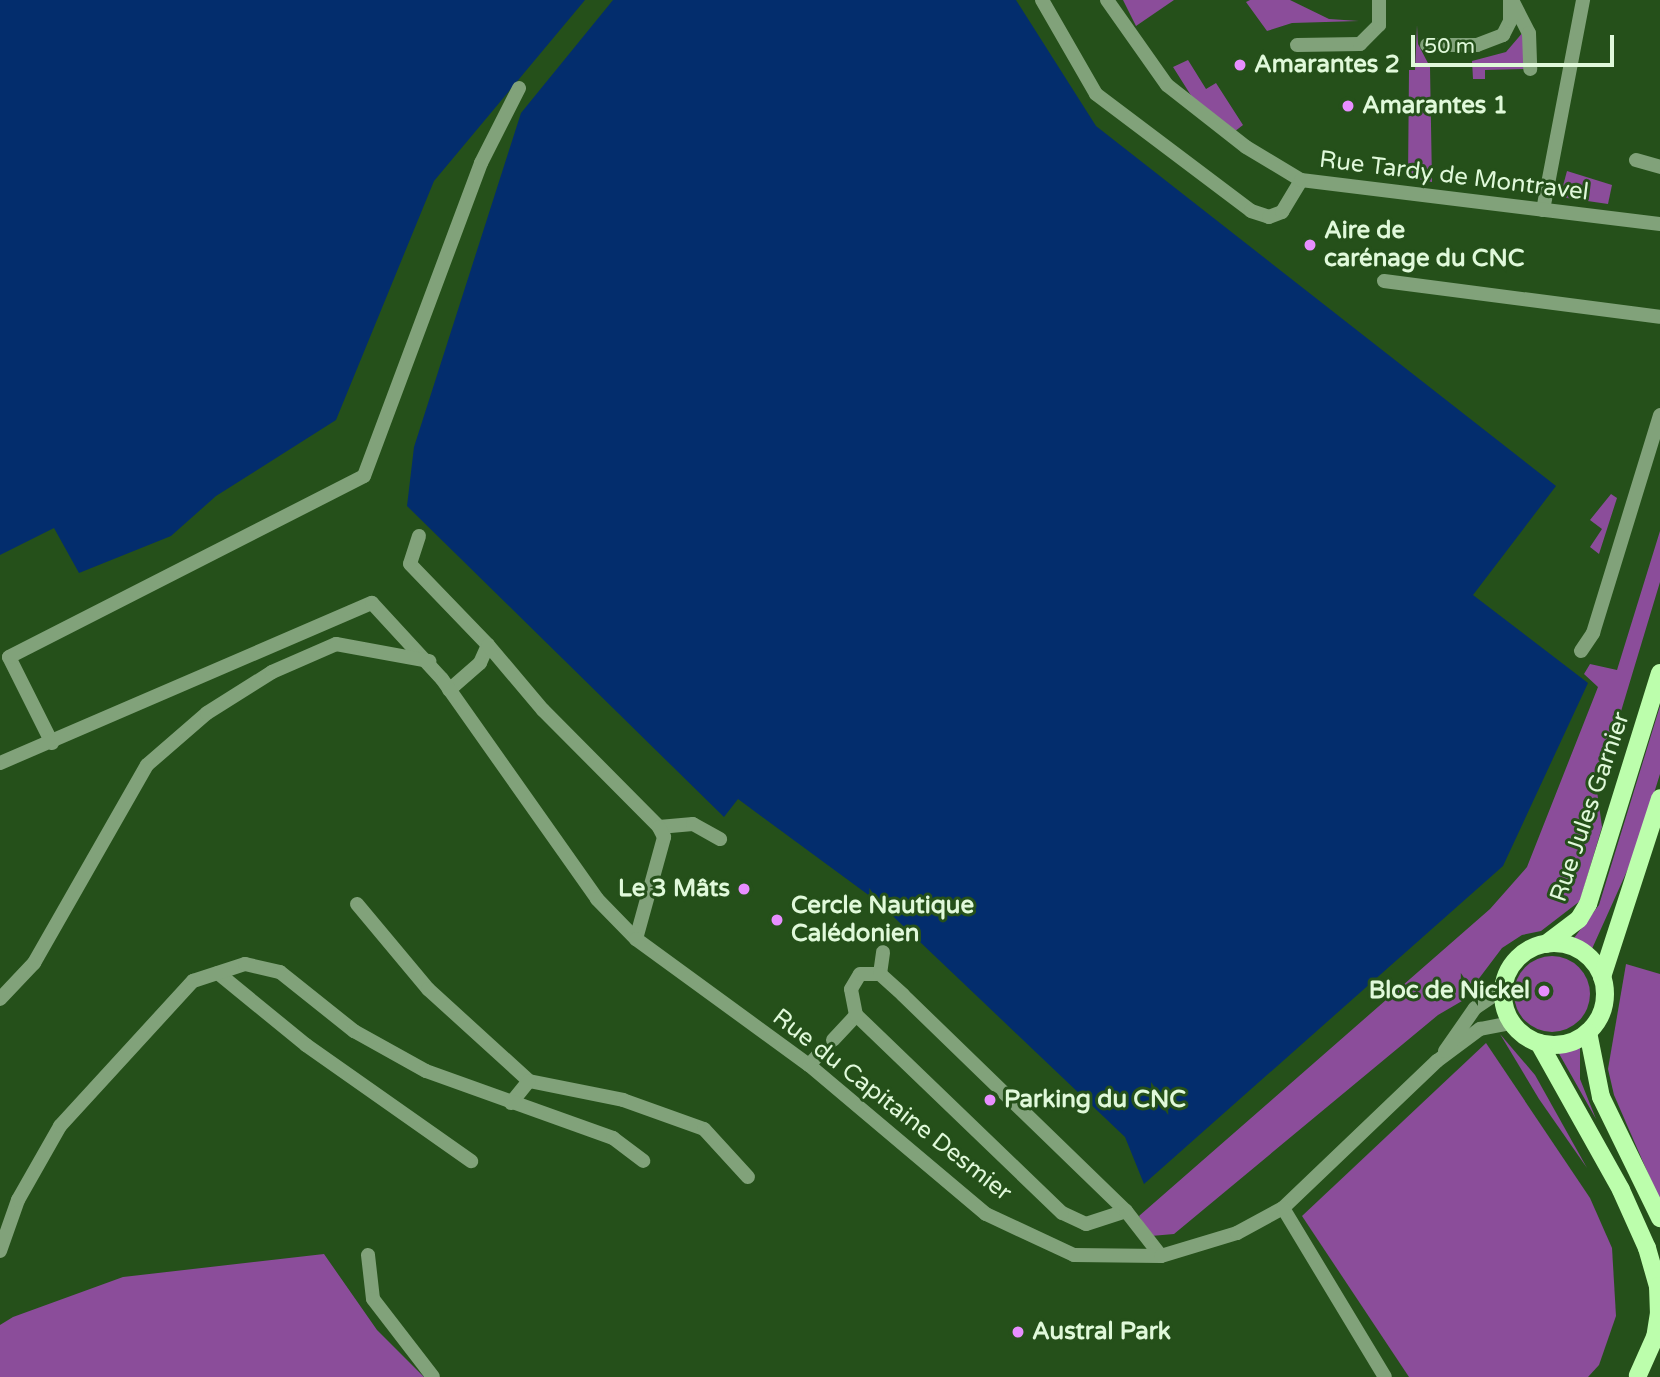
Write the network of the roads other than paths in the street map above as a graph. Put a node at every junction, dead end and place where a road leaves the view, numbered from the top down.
1 (1042, 0) edge
2 (1107, 0) edge
3 (1379, 0) edge
4 (1511, 0) edge
5 (1583, 0) edge
6 (1297, 45) dead end
7 (1427, 45) dead end
8 (1531, 69) dead end
9 (519, 88) dead end
10 (1636, 160) dead end
11 (1660, 167) edge
12 (1301, 180) junction
13 (1543, 210) junction
14 (1660, 224) edge
15 (1384, 281) dead end
16 (1660, 317) edge
17 (1660, 415) edge
18 (419, 537) dead end
19 (488, 645) junction
20 (1581, 651) dead end
21 (429, 661) junction
22 (1660, 673) edge
23 (446, 685) junction
24 (52, 743) junction
25 (0, 763) edge
26 (1660, 798) edge
27 (659, 827) junction
28 (720, 839) dead end
29 (357, 904) dead end
30 (636, 939) junction
31 (1546, 944) junction
32 (883, 952) dead end
33 (218, 973) junction
34 (880, 974) junction
35 (1602, 977) junction
36 (1503, 989) junction
37 (0, 999) edge
38 (856, 1015) junction
39 (1511, 1023) junction
40 (1588, 1032) junction
41 (833, 1040) dead end
42 (1539, 1043) junction
43 (821, 1052) dead end
44 (1437, 1061) junction
45 (809, 1065) junction
46 (529, 1080) junction
47 (511, 1103) junction
48 (471, 1161) dead end
49 (643, 1161) dead end
50 (748, 1177) dead end
51 (1283, 1208) junction
52 (1126, 1211) junction
53 (1660, 1218) edge
54 (0, 1251) edge
55 (368, 1255) dead end
56 (1161, 1256) junction
57 (1659, 1312) edge
58 (1660, 1351) edge
59 (1638, 1376) edge
60 (433, 1377) edge
61 (1385, 1377) edge

1 - 12 street
2 - 12 street, Rue Tardy de Montravel
3 - 6 street
4 - 7 street
4 - 8 street
5 - 13 street
9 - 24 street
10 - 11 street
12 - 13 street, Rue Tardy de Montravel
13 - 14 street, Rue Tardy de Montravel
15 - 16 street
17 - 20 street
18 - 19 street
19 - 23 street
19 - 27 street
21 - 23 street, Rue du Capitaine Desmier
21 - 24 street, Rue du Capitaine Desmier
21 - 37 street
22 - 31 main road, Rue Jules Garnier
23 - 30 street, Rue du Capitaine Desmier
24 - 25 street
26 - 35 main road
27 - 28 street
27 - 30 street
29 - 46 street
30 - 45 street, Rue du Capitaine Desmier
31 - 35 main road
31 - 36 main road
32 - 34 street
33 - 47 street
33 - 48 street
33 - 54 street
34 - 38 street
34 - 52 street
35 - 40 main road
36 - 39 main road
36 - 44 street, Rue du Capitaine Desmier
38 - 41 street
38 - 52 street
39 - 42 main road
39 - 44 street, Rue du Capitaine Desmier
40 - 42 main road
40 - 53 main road
42 - 57 main road
43 - 45 street
44 - 51 street, Rue du Capitaine Desmier
45 - 56 street, Rue du Capitaine Desmier
46 - 47 street
46 - 50 street
47 - 49 street
51 - 56 street, Rue du Capitaine Desmier
51 - 61 street
52 - 56 street
55 - 60 street
57 - 59 main road
58 - 59 main road

